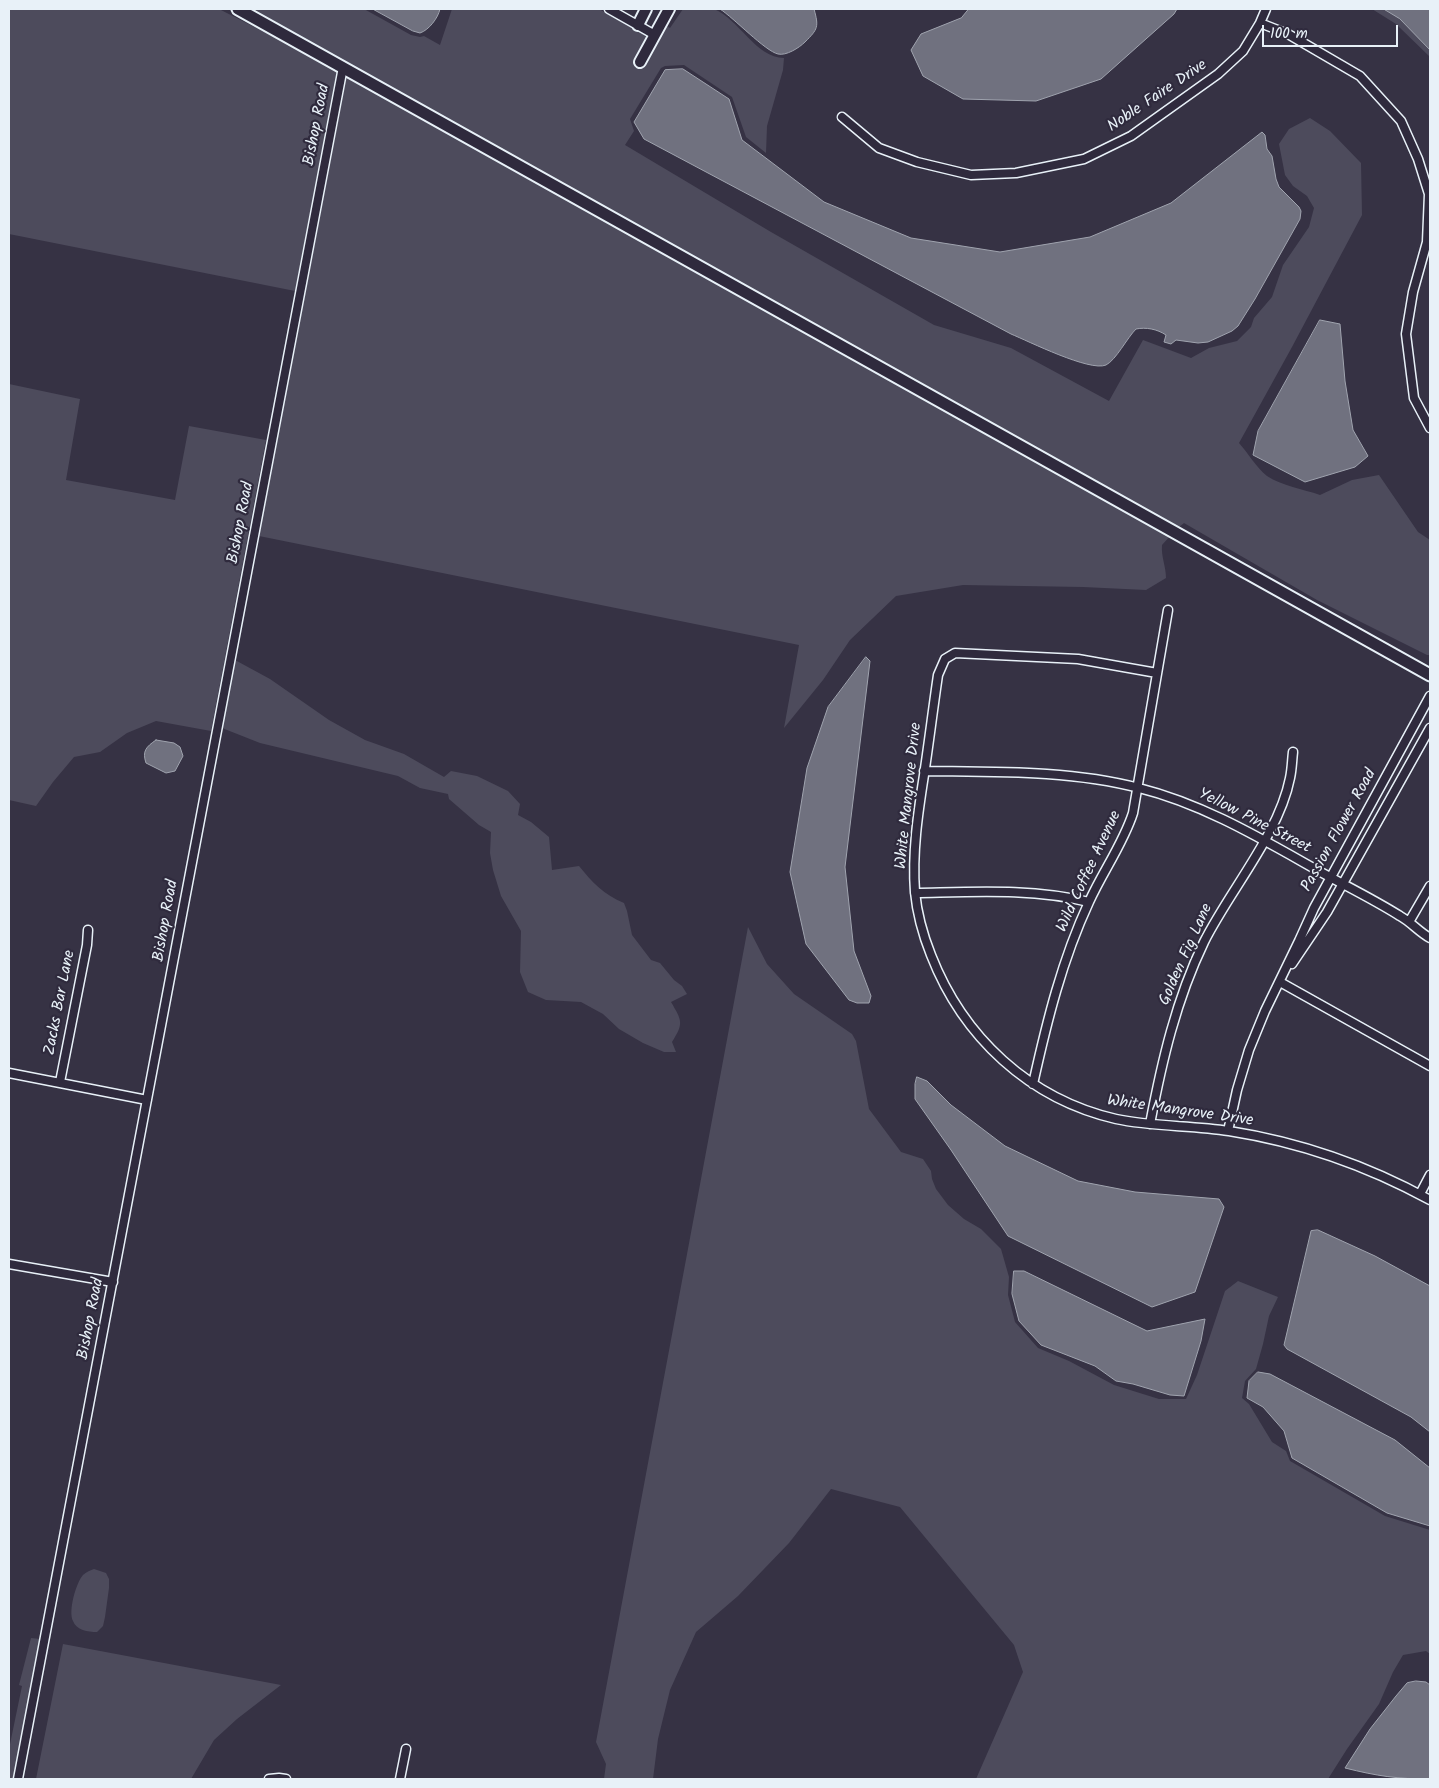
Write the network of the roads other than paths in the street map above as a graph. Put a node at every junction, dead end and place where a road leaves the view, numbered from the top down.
1 (238, 9) edge
2 (609, 9) edge
3 (646, 9) edge
4 (669, 9) edge
5 (1266, 9) edge
6 (1260, 23) junction
7 (638, 25) junction
8 (655, 35) junction
9 (640, 62) dead end
10 (343, 67) junction
11 (842, 117) dead end
12 (1430, 428) edge
13 (1168, 610) dead end
14 (1157, 673) junction
15 (1430, 675) edge
16 (1430, 696) edge
17 (1430, 728) edge
18 (1293, 752) dead end
19 (924, 771) junction
20 (1138, 787) junction
21 (1264, 840) junction
22 (1330, 878) junction
23 (1343, 884) junction
24 (1430, 886) edge
25 (915, 893) junction
26 (1089, 902) junction
27 (1409, 922) junction
28 (88, 930) dead end
29 (1430, 938) edge
30 (1280, 982) junction
31 (1430, 1066) edge
32 (9, 1073) edge
33 (60, 1082) junction
34 (1033, 1084) junction
35 (148, 1100) junction
36 (1150, 1124) junction
37 (1228, 1131) junction
38 (1430, 1175) edge
39 (1420, 1194) junction
40 (1430, 1200) edge
41 (9, 1264) edge
42 (113, 1282) junction
43 (406, 1749) dead end
44 (18, 1779) edge
45 (269, 1779) edge
46 (286, 1779) edge
47 (400, 1779) edge

1 - 10 main road
2 - 7 street
3 - 7 street
4 - 8 street
5 - 6 street, Noble Faire Drive
6 - 11 street, Noble Faire Drive
6 - 12 street
7 - 8 street
8 - 9 street
10 - 15 main road
10 - 35 street, Bishop Road
13 - 14 street, Wild Coffee Avenue
14 - 19 street, White Mangrove Drive
14 - 20 street, Wild Coffee Avenue
16 - 22 street, Passion Flower Road
17 - 23 street, Passion Flower Road
18 - 21 street, Golden Fig Lane
19 - 20 street, Yellow Pine Street
19 - 25 street, White Mangrove Drive
20 - 21 street, Yellow Pine Street
20 - 26 street, Wild Coffee Avenue
21 - 22 street, Yellow Pine Street
21 - 36 street, Golden Fig Lane
22 - 23 street, Yellow Pine Street
22 - 30 street, Passion Flower Road
23 - 27 street, Yellow Pine Street
23 - 30 street, Passion Flower Road
24 - 27 street
25 - 26 street
25 - 34 street, White Mangrove Drive
26 - 34 street, Wild Coffee Avenue
27 - 29 street, Yellow Pine Street
28 - 33 street, Zacks Bar Lane
30 - 31 street
30 - 37 street, Passion Flower Road
32 - 33 street
33 - 35 street
34 - 36 street, White Mangrove Drive
35 - 42 street, Bishop Road
36 - 37 street, White Mangrove Drive
37 - 39 street, White Mangrove Drive
38 - 39 street
39 - 40 street, White Mangrove Drive
41 - 42 street
42 - 44 street, Bishop Road
43 - 47 street
45 - 46 street

